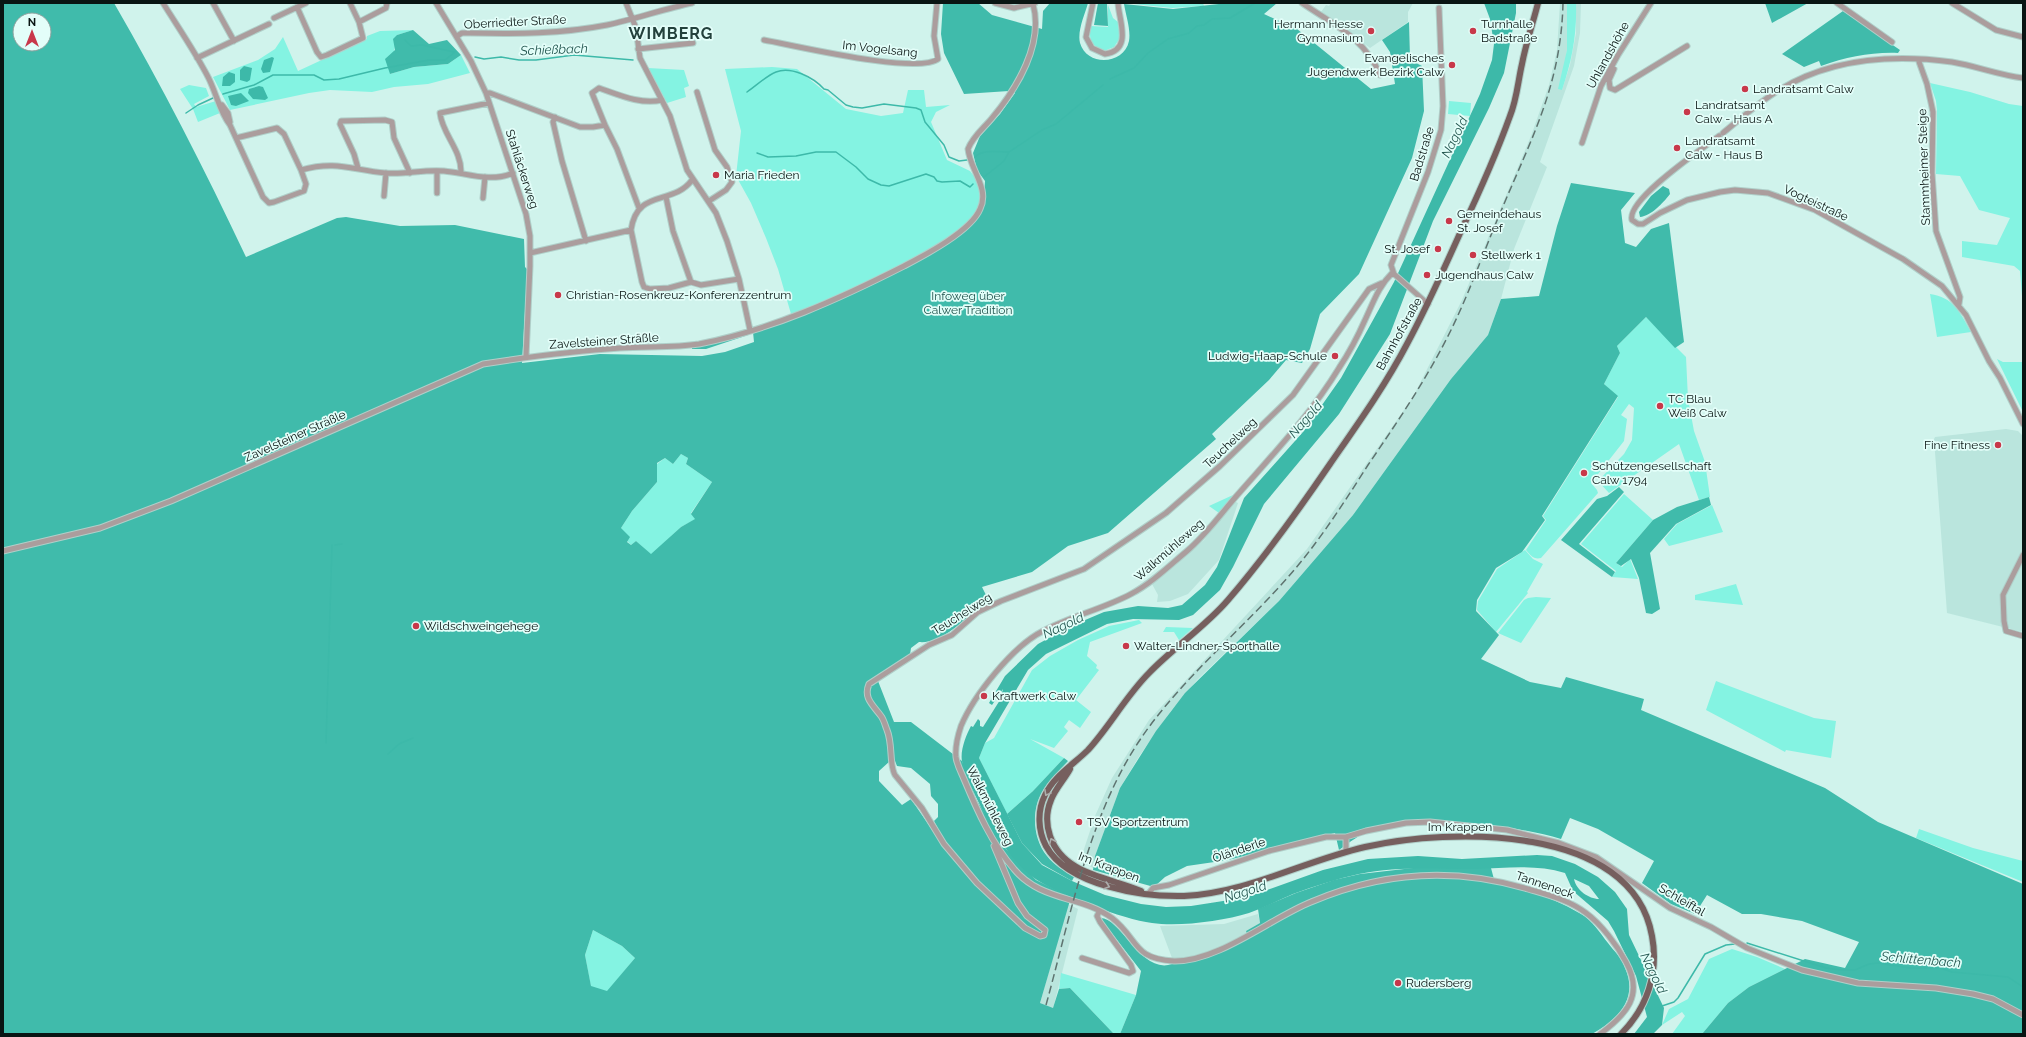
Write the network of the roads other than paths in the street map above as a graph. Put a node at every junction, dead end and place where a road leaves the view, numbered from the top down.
1 (163, 3) edge
2 (214, 3) edge
3 (306, 3) edge
4 (350, 3) edge
5 (387, 3) edge
6 (436, 3) edge
7 (626, 3) edge
8 (692, 3) edge
9 (937, 3) edge
10 (995, 3) edge
11 (1094, 3) edge
12 (1118, 3) edge
13 (1302, 3) edge
14 (1538, 3) edge
15 (1650, 3) edge
16 (1837, 3) edge
17 (1952, 3) edge
18 (686, 4) edge
19 (1034, 4) edge
20 (297, 7) junction
21 (1440, 8) dead end
22 (274, 18) dead end
23 (633, 18) junction
24 (358, 22) junction
25 (269, 24) dead end
26 (457, 36) junction
27 (2023, 37) edge
28 (764, 40) dead end
29 (234, 41) junction
30 (1892, 42) dead end
31 (693, 43) dead end
32 (1687, 46) dead end
33 (638, 49) junction
34 (1618, 55) junction
35 (197, 58) junction
36 (1918, 59) junction
37 (1380, 75) dead end
38 (2023, 78) edge
39 (696, 92) dead end
40 (486, 93) junction
41 (662, 100) junction
42 (489, 103) junction
43 (555, 117) junction
44 (605, 125) junction
45 (236, 138) junction
46 (1582, 143) dead end
47 (358, 168) junction
48 (301, 170) junction
49 (437, 170) junction
50 (386, 173) junction
51 (410, 173) junction
52 (461, 173) junction
53 (513, 173) junction
54 (485, 177) junction
55 (692, 180) junction
56 (437, 194) dead end
57 (384, 196) dead end
58 (666, 197) junction
59 (483, 198) dead end
60 (709, 201) junction
61 (639, 208) junction
62 (631, 230) junction
63 (586, 241) junction
64 (530, 253) junction
65 (1393, 273) junction
66 (739, 279) junction
67 (691, 282) junction
68 (1382, 283) junction
69 (1428, 304) junction
70 (1959, 304) junction
71 (750, 330) junction
72 (526, 357) junction
73 (2023, 424) edge
74 (3, 551) edge
75 (2023, 555) edge
76 (1196, 631) joint
77 (2023, 636) edge
78 (1346, 837) junction
79 (995, 842) junction
80 (1346, 851) junction
81 (1346, 889) joint
82 (1146, 893) junction
83 (1098, 912) junction
84 (1082, 958) dead end
85 (2023, 1015) edge
86 (1600, 1034) edge
87 (1621, 1034) edge

1 - 35 street
2 - 29 street
3 - 20 street
4 - 24 street
5 - 24 street
6 - 26 street, Stahläckerweg
7 - 23 street
8 - 18 street, Oberriedter Straße
9 - 28 street, Im Vogelsang
10 - 19 street
11 - 12 street
13 - 37 street
14 - 69 main road, Bahnhofstraße
15 - 34 street, Uhlandshöhe
16 - 30 street
17 - 27 street
18 - 23 street, Oberriedter Straße
19 - 71 street, Zavelsteiner Sträßle
20 - 22 street
20 - 24 street
21 - 65 street, Badstraße
23 - 26 street, Oberriedter Straße
23 - 33 street
25 - 29 street
26 - 40 street, Stahläckerweg
29 - 35 street
31 - 33 street
32 - 34 street
33 - 41 street
34 - 46 street, Uhlandshöhe
35 - 45 street
36 - 38 street, Vogteistraße
36 - 70 street, Stammheimer Steige
36 - 70 street, Vogteistraße
39 - 60 street
40 - 42 street, Stahläckerweg
40 - 43 street
41 - 44 street
41 - 55 street
42 - 52 street
42 - 53 street, Stahläckerweg
43 - 44 street
43 - 63 street
44 - 61 street
45 - 48 street
45 - 48 street
47 - 48 street
47 - 50 street
47 - 51 street
49 - 51 street
49 - 52 street
49 - 56 street
50 - 51 street
50 - 57 street
52 - 54 street
53 - 54 street
53 - 64 street, Stahläckerweg
54 - 59 street
55 - 58 street
55 - 60 street
58 - 61 street
58 - 67 street
60 - 66 street
61 - 62 street
62 - 63 street
62 - 67 street
63 - 64 street
64 - 72 street, Stahläckerweg
65 - 68 street, Walkmühleweg
65 - 69 street
66 - 67 street
66 - 71 street
68 - 79 street, Walkmühleweg
68 - 79 street, Teuchelweg
69 - 76 main road, Bahnhofstraße
70 - 73 street, Stammheimer Steige
71 - 72 street, Zavelsteiner Sträßle
72 - 74 street, Zavelsteiner Sträßle
75 - 77 street
76 - 82 main road, Im Krappen
78 - 80 street
78 - 82 street, Öländerle
78 - 85 street, Schleiftal
79 - 83 street, Walkmühleweg
80 - 82 main road, Im Krappen
80 - 87 main road, Im Krappen
81 - 83 street, Walkmühleweg
81 - 86 street, Tanneneck
83 - 84 street

